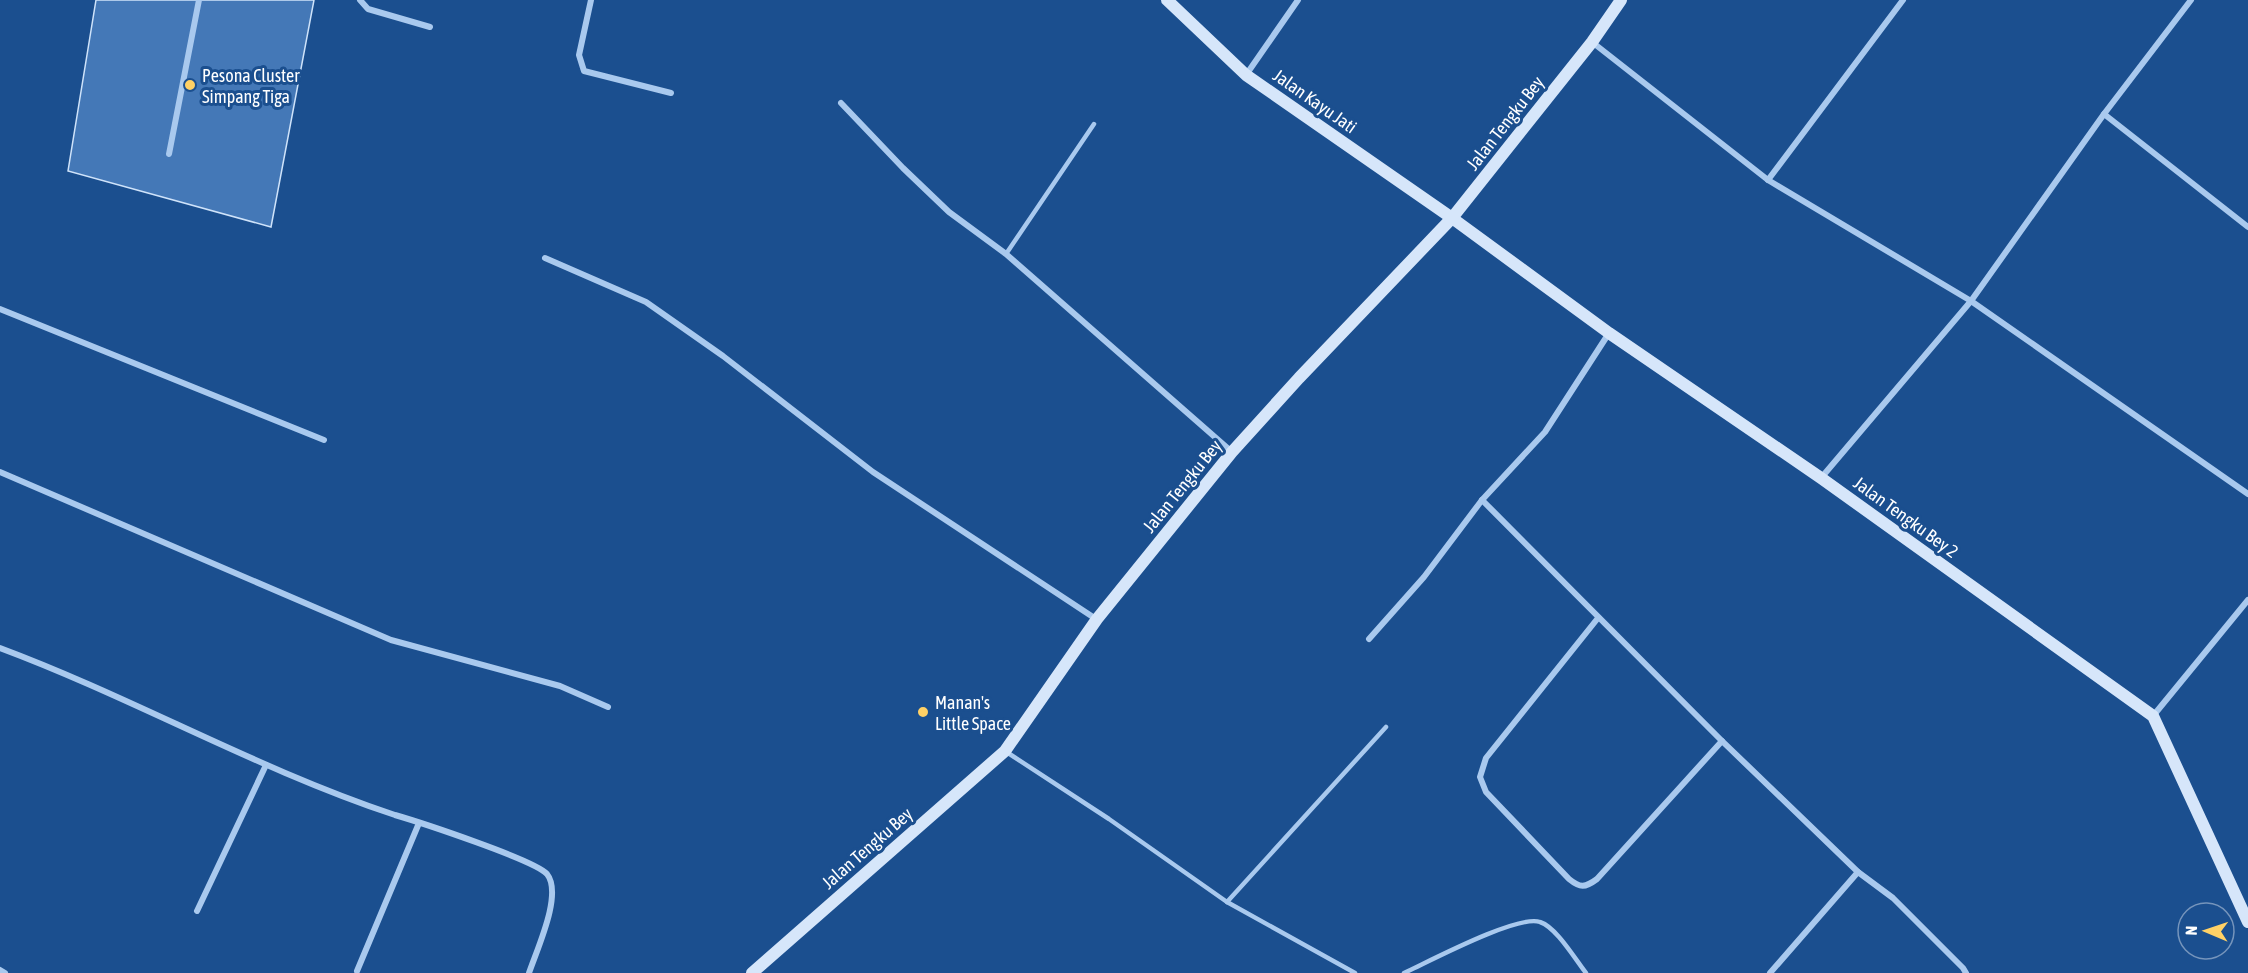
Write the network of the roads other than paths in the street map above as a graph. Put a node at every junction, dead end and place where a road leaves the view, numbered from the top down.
1 (199, 0) edge
2 (360, 0) edge
3 (591, 0) edge
4 (1167, 0) edge
5 (1298, 0) edge
6 (1621, 0) edge
7 (1903, 0) edge
8 (2191, 0) edge
9 (430, 27) dead end
10 (1592, 42) junction
11 (1246, 75) junction
12 (671, 93) dead end
13 (841, 103) dead end
14 (2104, 114) junction
15 (1094, 124) dead end
16 (170, 154) dead end
17 (1768, 180) junction
18 (1452, 218) junction
19 (2248, 227) edge
20 (1006, 254) junction
21 (545, 258) dead end
22 (1971, 301) junction
23 (0, 309) edge
24 (1610, 333) junction
25 (324, 440) dead end
26 (1232, 452) junction
27 (0, 472) edge
28 (1821, 478) junction
29 (2248, 494) edge
30 (1482, 500) junction
31 (2248, 600) edge
32 (1598, 618) junction
33 (1097, 619) junction
34 (1369, 639) dead end
35 (0, 648) edge
36 (609, 707) dead end
37 (2153, 716) junction
38 (1386, 727) dead end
39 (1722, 741) junction
40 (1005, 751) junction
41 (266, 765) junction
42 (419, 823) junction
43 (1858, 872) junction
44 (1227, 902) junction
45 (196, 911) dead end
46 (2248, 922) edge
47 (0, 970) edge
48 (357, 971) dead end
49 (5, 973) edge
50 (529, 973) edge
51 (753, 973) edge
52 (1355, 973) edge
53 (1404, 973) edge
54 (1586, 973) edge
55 (1770, 973) edge
56 (1966, 973) edge

1 - 16 street
2 - 9 street
3 - 12 street
4 - 11 street, Jalan Kayu Jati
5 - 11 street
6 - 10 street, Jalan Tengku Bey
7 - 17 street
8 - 14 street
10 - 17 street
10 - 18 street, Jalan Tengku Bey
11 - 18 street, Jalan Kayu Jati
13 - 20 street
14 - 19 street
14 - 22 street
15 - 20 lane
17 - 22 street
18 - 24 street, Jalan Tengku Bey 2
18 - 26 street, Jalan Tengku Bey
20 - 26 street
21 - 33 street
22 - 28 street
22 - 29 street
23 - 25 street
24 - 28 street, Jalan Tengku Bey 2
24 - 30 street
26 - 33 street, Jalan Tengku Bey
27 - 36 street
28 - 37 street, Jalan Tengku Bey 2
30 - 32 street
30 - 34 street
31 - 37 street
32 - 39 street
32 - 39 street
33 - 40 street, Jalan Tengku Bey
35 - 41 street
37 - 46 street, Jalan Tengku Bey 2
38 - 44 lane
39 - 43 street
40 - 44 lane
40 - 51 street, Jalan Tengku Bey
41 - 42 street
41 - 45 street
42 - 48 street
42 - 50 street
43 - 55 street
43 - 56 street
44 - 52 lane
47 - 49 street
53 - 54 lane

